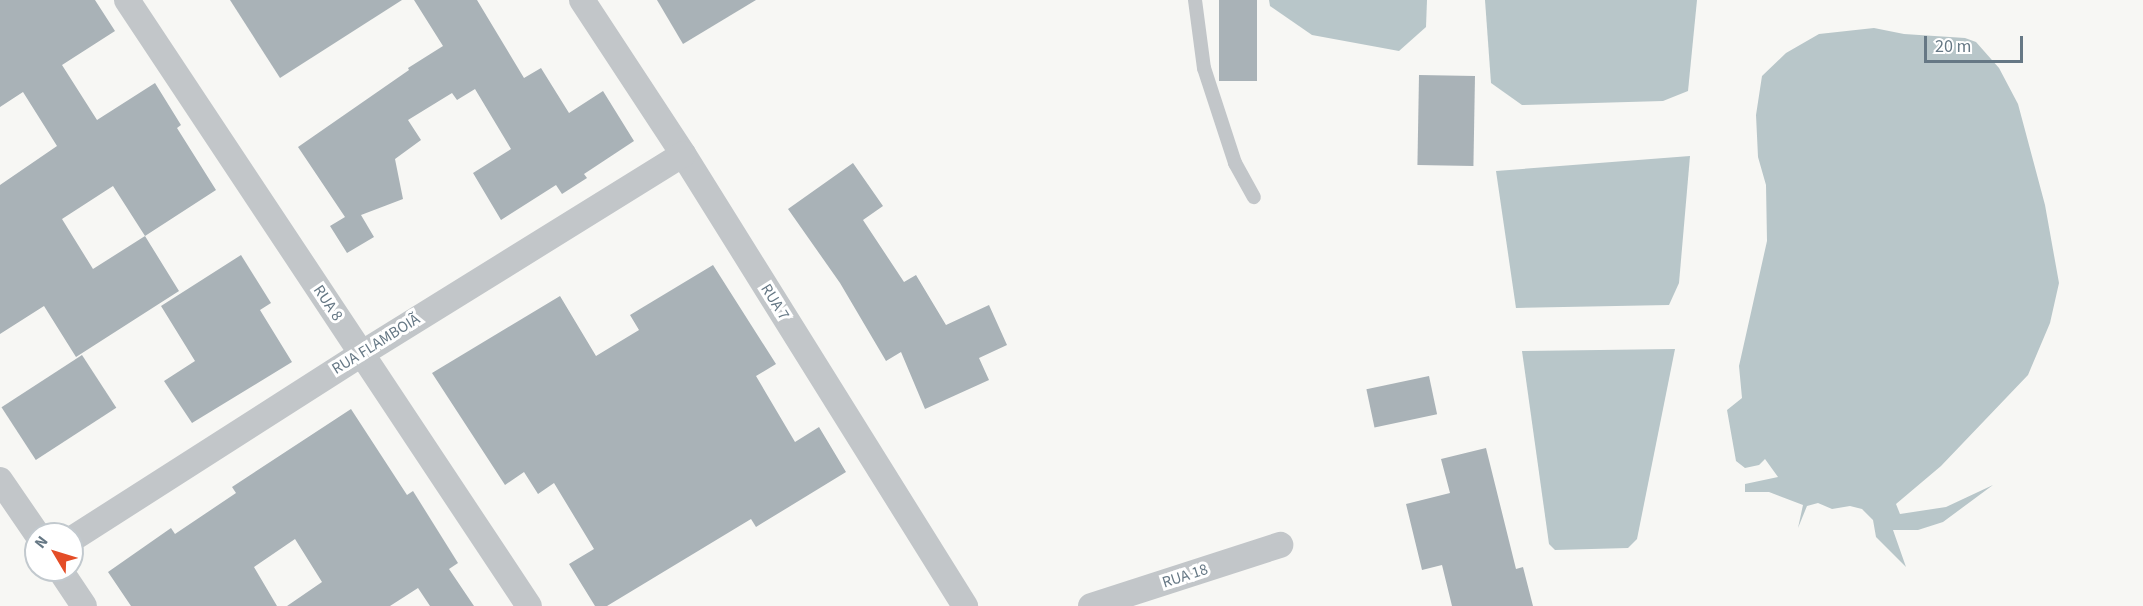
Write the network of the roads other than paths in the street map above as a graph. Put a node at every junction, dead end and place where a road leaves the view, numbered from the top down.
1 (127, 0) edge
2 (582, 0) edge
3 (1195, 0) edge
4 (683, 154) junction
5 (1254, 197) dead end
6 (361, 354) junction
7 (0, 480) edge
8 (29, 522) edge
9 (84, 530) edge
10 (1280, 545) dead end
11 (68, 582) edge
12 (84, 606) edge
13 (528, 606) edge
14 (965, 606) edge
15 (1091, 606) edge

1 - 6 street, RUA 8
2 - 4 street, RUA 7
3 - 5 lane
4 - 6 street, RUA FLAMBOIÃ
4 - 14 street, RUA 7
6 - 9 street, RUA FLAMBOIÃ
6 - 13 street, RUA 8
7 - 8 street
10 - 15 street, RUA 18
11 - 12 street

